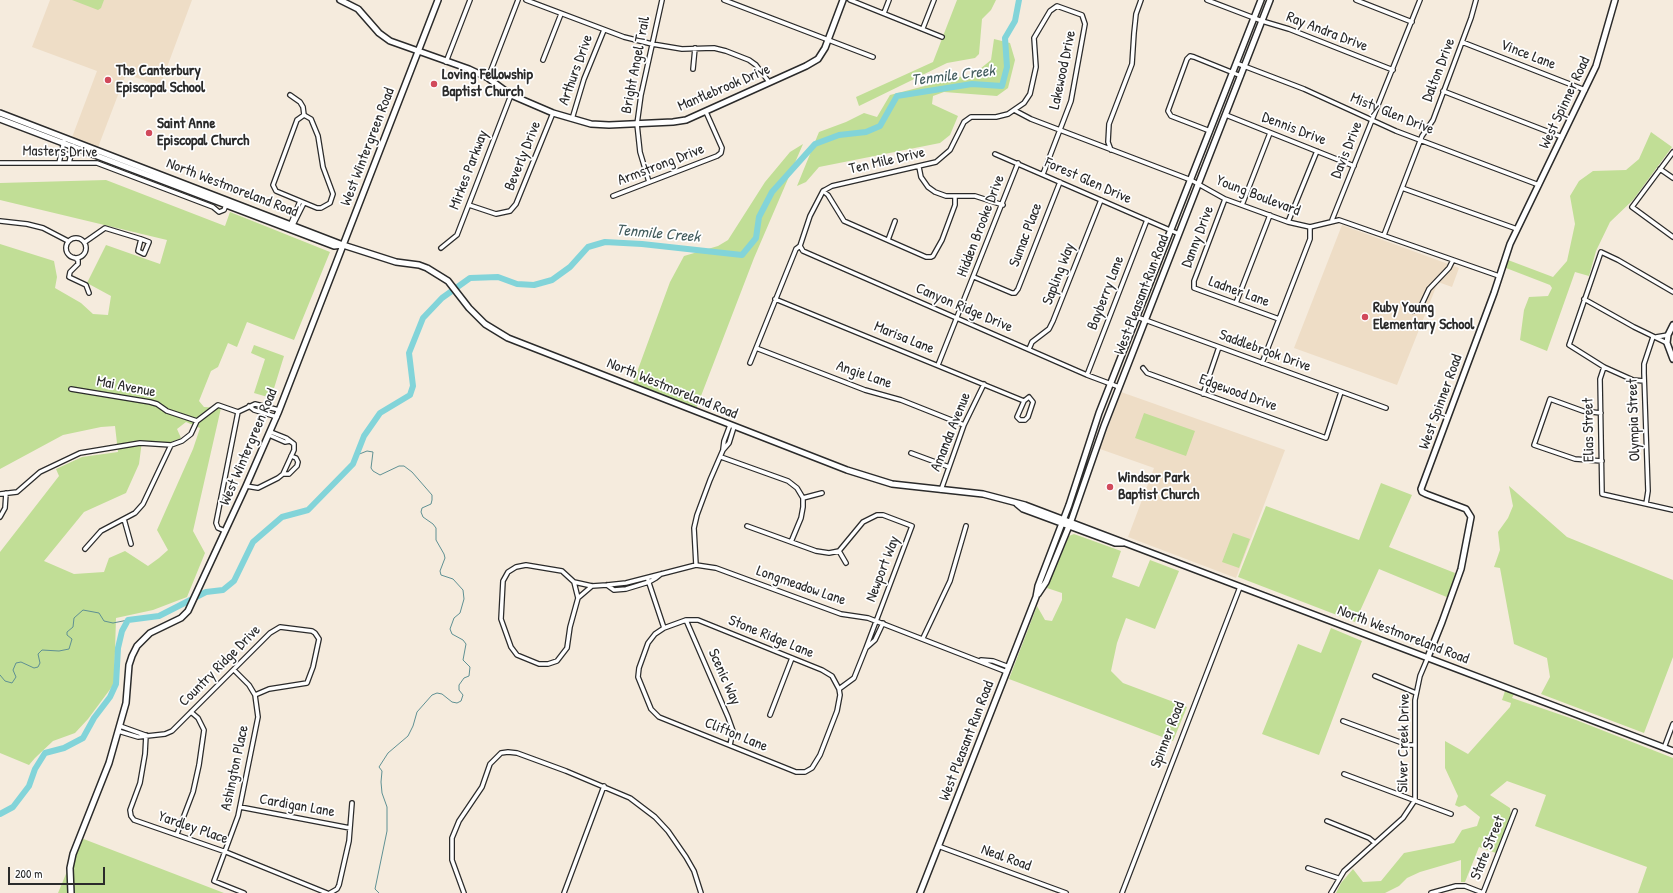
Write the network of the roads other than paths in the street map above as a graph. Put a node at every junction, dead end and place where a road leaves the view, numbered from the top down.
1 (340, 0) edge
2 (438, 0) edge
3 (470, 0) edge
4 (518, 0) edge
5 (526, 0) edge
6 (662, 0) edge
7 (724, 0) edge
8 (844, 0) edge
9 (850, 0) edge
10 (889, 0) edge
11 (934, 0) edge
12 (1141, 0) edge
13 (1207, 0) edge
14 (1261, 0) edge
15 (1270, 0) edge
16 (1356, 0) edge
17 (1420, 0) edge
18 (1476, 0) edge
19 (1615, 0) edge
20 (884, 13) junction
21 (561, 14) junction
22 (1254, 18) junction
23 (1044, 20) joint
24 (1262, 21) junction
25 (1412, 22) junction
26 (923, 28) junction
27 (604, 30) junction
28 (942, 37) dead end
29 (829, 39) junction
30 (1462, 42) junction
31 (652, 44) junction
32 (695, 48) junction
33 (418, 51) junction
34 (873, 57) dead end
35 (543, 60) dead end
36 (446, 62) junction
37 (1236, 63) junction
38 (1244, 66) junction
39 (693, 69) dead end
40 (1392, 70) junction
41 (1232, 72) junction
42 (1241, 76) junction
43 (488, 78) junction
44 (769, 82) junction
45 (1585, 90) junction
46 (1444, 91) junction
47 (290, 95) dead end
48 (511, 95) junction
49 (1014, 110) junction
50 (706, 112) junction
51 (553, 113) junction
52 (0, 114) edge
53 (304, 115) junction
54 (1226, 115) junction
55 (0, 119) edge
56 (572, 119) junction
57 (1372, 120) junction
58 (637, 124) junction
59 (38, 130) junction
60 (1060, 130) junction
61 (1210, 131) junction
62 (1270, 133) junction
63 (1562, 138) junction
64 (64, 140) junction
65 (1421, 140) junction
66 (74, 144) junction
67 (1111, 150) junction
68 (1317, 151) junction
69 (1673, 152) edge
70 (60, 153) junction
71 (995, 154) dead end
72 (71, 155) junction
73 (113, 159) junction
74 (0, 163) edge
75 (59, 163) junction
76 (69, 163) junction
77 (1018, 164) junction
78 (1354, 166) junction
79 (919, 167) junction
80 (1660, 169) junction
81 (1043, 174) junction
82 (1673, 178) edge
83 (1190, 180) junction
84 (649, 182) junction
85 (1060, 182) junction
86 (1199, 184) junction
87 (1539, 185) junction
88 (1402, 188) junction
89 (823, 191) junction
90 (613, 196) dead end
91 (955, 196) junction
92 (1225, 199) junction
93 (1101, 200) junction
94 (302, 202) junction
95 (241, 204) junction
96 (226, 205) junction
97 (469, 205) junction
98 (1003, 205) junction
99 (1242, 205) junction
100 (239, 210) junction
101 (1270, 215) junction
102 (1147, 220) junction
103 (1332, 220) junction
104 (0, 221) edge
105 (895, 221) dead end
106 (1288, 222) junction
107 (291, 226) junction
108 (1310, 227) junction
109 (1171, 230) junction
110 (1517, 230) junction
111 (1179, 234) junction
112 (1384, 235) junction
113 (1673, 237) edge
114 (141, 239) dead end
115 (888, 240) junction
116 (68, 241) junction
117 (85, 242) junction
118 (343, 245) junction
119 (440, 248) dead end
120 (800, 248) junction
121 (75, 258) junction
122 (1453, 260) junction
123 (1499, 276) junction
124 (974, 277) junction
125 (1193, 284) joint
126 (1673, 292) edge
127 (89, 294) dead end
128 (775, 299) junction
129 (1584, 299) junction
130 (1236, 303) junction
131 (1414, 311) dead end
132 (1137, 317) junction
133 (958, 319) junction
134 (1279, 319) junction
135 (1145, 321) junction
136 (1673, 325) edge
137 (1668, 335) junction
138 (1653, 337) junction
139 (1667, 343) junction
140 (1219, 347) junction
141 (756, 348) junction
142 (1029, 350) junction
143 (1673, 359) edge
144 (750, 363) dead end
145 (1262, 363) junction
146 (938, 365) junction
147 (1604, 367) junction
148 (1143, 368) dead end
149 (1087, 375) junction
150 (1644, 381) junction
151 (984, 384) junction
152 (1111, 384) junction
153 (1119, 387) junction
154 (71, 389) dead end
155 (1341, 392) junction
156 (1203, 394) junction
157 (1024, 401) junction
158 (249, 406) junction
159 (1386, 408) dead end
160 (279, 410) junction
161 (238, 412) junction
162 (1601, 413) junction
163 (277, 416) junction
164 (197, 422) junction
165 (964, 425) junction
166 (732, 426) junction
167 (270, 433) junction
168 (171, 445) junction
169 (911, 453) dead end
170 (291, 456) junction
171 (721, 457) junction
172 (1602, 461) junction
173 (949, 467) junction
174 (1081, 467) junction
175 (1089, 470) junction
176 (283, 474) junction
177 (246, 486) junction
178 (941, 490) junction
179 (6, 493) junction
180 (822, 493) dead end
181 (0, 494) edge
182 (803, 498) junction
183 (1646, 504) junction
184 (1673, 510) edge
185 (0, 517) edge
186 (124, 519) junction
187 (1063, 521) junction
188 (1071, 521) junction
189 (747, 526) dead end
190 (966, 526) dead end
191 (1068, 526) junction
192 (225, 531) junction
193 (791, 542) junction
194 (1124, 543) junction
195 (131, 544) dead end
196 (85, 549) dead end
197 (839, 551) junction
198 (846, 563) dead end
199 (696, 565) junction
200 (661, 574) junction
201 (647, 577) junction
202 (574, 582) junction
203 (649, 582) junction
204 (607, 585) junction
205 (592, 586) junction
206 (1240, 587) junction
207 (1036, 597) junction
208 (578, 598) junction
209 (686, 620) junction
210 (876, 621) junction
211 (883, 623) junction
212 (664, 628) junction
213 (869, 638) junction
214 (923, 638) junction
215 (875, 640) junction
216 (866, 648) junction
217 (1428, 657) junction
218 (792, 658) junction
219 (234, 670) junction
220 (1008, 670) junction
221 (1375, 676) dead end
222 (839, 688) junction
223 (1416, 693) junction
224 (254, 695) junction
225 (191, 712) junction
226 (770, 715) dead end
227 (1343, 721) dead end
228 (1673, 724) edge
229 (119, 728) junction
230 (146, 735) junction
231 (730, 745) junction
232 (1415, 745) junction
233 (1664, 748) junction
234 (1673, 752) edge
235 (1344, 774) dead end
236 (604, 786) junction
237 (1415, 800) junction
238 (352, 803) dead end
239 (240, 807) junction
240 (1515, 811) dead end
241 (1451, 814) dead end
242 (1327, 821) dead end
243 (350, 828) junction
244 (177, 834) junction
245 (1375, 843) junction
246 (938, 846) junction
247 (226, 852) junction
248 (1308, 868) dead end
249 (1338, 878) junction
250 (72, 893) edge
251 (244, 893) edge
252 (326, 893) edge
253 (330, 893) edge
254 (464, 893) edge
255 (564, 893) edge
256 (701, 893) edge
257 (920, 893) edge
258 (1066, 893) edge
259 (1122, 893) edge
260 (1330, 893) edge
261 (1431, 893) edge
262 (1483, 893) edge

1 - 33 main road, Mantlebrook Drive
2 - 33 main road, West Wintergreen Road
3 - 36 street
4 - 43 street
5 - 21 street
6 - 31 street, Bright Angel Trail
7 - 29 street
8 - 29 main road, Mantlebrook Drive
9 - 20 street
10 - 20 street
11 - 26 street
12 - 67 street
13 - 22 street, Ray Andra Drive
14 - 22 main road, West Pleasant Run Road
15 - 24 main road, West Pleasant Run Road
16 - 25 street
17 - 25 street, Davis Drive
18 - 30 street, Dalton Drive
19 - 45 main road, West Spinner Road
20 - 26 street
21 - 27 street
21 - 35 street
22 - 24 street, Ray Andra Drive
22 - 37 main road, West Pleasant Run Road
23 - 49 street, Ten Mile Drive
23 - 60 street, Lakewood Drive
24 - 38 main road, West Pleasant Run Road
24 - 40 street, Ray Andra Drive
25 - 40 street, Davis Drive
26 - 28 street
27 - 31 street
27 - 56 street, Arthurs Drive
29 - 34 street
29 - 44 main road, Mantlebrook Drive
30 - 45 street, Vince Lane
30 - 46 street, Dalton Drive
31 - 32 street
31 - 58 street, Bright Angel Trail
32 - 39 street
32 - 44 street
33 - 36 main road, Mantlebrook Drive
33 - 118 main road, West Wintergreen Road
36 - 43 main road, Mantlebrook Drive
37 - 38 street, Misty Glen Drive
37 - 41 main road, West Pleasant Run Road
38 - 42 main road, West Pleasant Run Road
38 - 57 street, Misty Glen Drive
40 - 57 street, Davis Drive
41 - 42 street
41 - 61 main road, West Pleasant Run Road
41 - 61 street
42 - 54 main road, West Pleasant Run Road
43 - 48 main road, Mantlebrook Drive
44 - 50 main road, Mantlebrook Drive
45 - 63 main road, West Spinner Road
46 - 63 street
46 - 65 street, Dalton Drive
47 - 53 street
48 - 51 main road, Mantlebrook Drive
48 - 97 street, Mirkes Parkway
49 - 60 street, Young Boulevard
49 - 79 street, Ten Mile Drive
50 - 58 main road, Mantlebrook Drive
50 - 84 street, Armstrong Drive
51 - 56 main road, Mantlebrook Drive
51 - 97 street, Beverly Drive
52 - 59 main road, North Westmoreland Road
53 - 94 street
53 - 94 street
54 - 62 street, Dennis Drive
54 - 86 main road, West Pleasant Run Road
55 - 59 main road, North Westmoreland Road
56 - 58 main road, Mantlebrook Drive
57 - 65 street, Misty Glen Drive
57 - 78 street, Davis Drive
58 - 84 street, Bright Angel Trail
59 - 64 main road, North Westmoreland Road
60 - 67 street, Young Boulevard
60 - 81 street, Lakewood Drive
61 - 83 main road, West Pleasant Run Road
62 - 68 street, Dennis Drive
62 - 99 street
63 - 87 main road, West Spinner Road
64 - 66 main road, North Westmoreland Road
64 - 70 street
65 - 87 street, Misty Glen Drive
65 - 88 street, Dalton Drive
66 - 72 street
66 - 73 main road, North Westmoreland Road
67 - 83 street, Young Boulevard
68 - 78 street, Dennis Drive
68 - 106 street
69 - 80 street
70 - 72 street
70 - 75 street
71 - 77 street, Forest Glen Drive
72 - 76 street
73 - 95 main road, North Westmoreland Road
73 - 96 main road, North Westmoreland Road
74 - 75 street, Masters Drive
75 - 76 street, Masters Drive
76 - 96 street, Masters Drive
77 - 81 street, Forest Glen Drive
77 - 98 street, Hidden Brooke Drive
78 - 103 street, Davis Drive
79 - 89 street, Ten Mile Drive
79 - 91 street
80 - 82 street
80 - 113 street
81 - 85 street, Forest Glen Drive
83 - 86 street, Young Boulevard
83 - 109 main road, West Pleasant Run Road
84 - 90 street, Armstrong Drive
85 - 93 street, Forest Glen Drive
85 - 124 street, Sumac Place
86 - 92 street, Young Boulevard
86 - 111 main road, West Pleasant Run Road
87 - 110 main road, West Spinner Road
88 - 110 street
88 - 112 street, Dalton Drive
89 - 115 street
89 - 120 street
91 - 98 street
91 - 115 street
92 - 99 street, Young Boulevard
92 - 125 street, Danny Drive
93 - 102 street, Forest Glen Drive
93 - 142 street, Sapling Way
94 - 107 street
95 - 100 street
95 - 107 main road, North Westmoreland Road
96 - 100 main road, North Westmoreland Road
97 - 119 street, Mirkes Parkway
98 - 124 street, Hidden Brooke Drive
99 - 101 street, Young Boulevard
100 - 107 main road, North Westmoreland Road
101 - 106 street, Young Boulevard
101 - 130 street
102 - 109 street, Forest Glen Drive
102 - 149 street, Bayberry Lane
103 - 108 street, Young Boulevard
103 - 112 street, Young Boulevard
104 - 116 street
105 - 115 street
106 - 108 street, Young Boulevard
107 - 118 main road, North Westmoreland Road
108 - 134 street
109 - 111 street, Forest Glen Drive
109 - 132 main road, West Pleasant Run Road
110 - 123 main road, West Spinner Road
111 - 135 main road, West Pleasant Run Road
112 - 122 street, Young Boulevard
114 - 117 street
116 - 117 street
116 - 121 street
117 - 121 street
118 - 160 main road, West Wintergreen Road
118 - 166 main road, North Westmoreland Road
120 - 128 street
120 - 133 street, Canyon Ridge Drive
121 - 127 street
122 - 123 street, Young Boulevard
122 - 131 street
123 - 217 main road, West Spinner Road
124 - 133 street, Hidden Brooke Drive
125 - 130 street, Ladner Lane
126 - 129 street
128 - 141 street
128 - 146 street, Marisa Lane
129 - 138 street
129 - 147 street
130 - 134 street, Ladner Lane
132 - 135 street, Saddlebrook Drive
132 - 152 main road, West Pleasant Run Road
133 - 142 street, Canyon Ridge Drive
133 - 146 street, Hidden Brooke Drive
134 - 145 street
135 - 140 street, Saddlebrook Drive
135 - 153 main road, West Pleasant Run Road
136 - 137 main road
137 - 138 street
137 - 139 main road
138 - 139 street
138 - 150 street, Olympia Street
139 - 143 main road
140 - 145 street, Saddlebrook Drive
140 - 156 street
141 - 144 street
141 - 165 street, Angie Lane
142 - 149 street, Canyon Ridge Drive
145 - 155 street, Saddlebrook Drive
146 - 151 street, Marisa Lane
147 - 150 street
147 - 162 street, Elias Street
148 - 156 street, Edgewood Drive
149 - 152 street, Canyon Ridge Drive
150 - 183 street, Olympia Street
151 - 157 street, Marisa Lane
151 - 165 street, Amanda Avenue
152 - 153 street, Canyon Ridge Drive
152 - 174 main road, West Pleasant Run Road
153 - 175 main road, West Pleasant Run Road
154 - 164 street, Mai Avenue
155 - 156 street, Edgewood Drive
155 - 159 street, Saddlebrook Drive
157 - 157 street, Marisa Lane
158 - 160 street
158 - 161 street
158 - 163 street
160 - 163 main road, West Wintergreen Road
161 - 164 street
161 - 192 street
162 - 172 street, Elias Street
162 - 172 street
163 - 167 main road, West Wintergreen Road
164 - 168 street
165 - 173 street, Amanda Avenue
166 - 171 street
166 - 178 main road, North Westmoreland Road
167 - 170 street
167 - 177 main road, West Wintergreen Road
168 - 179 street
168 - 186 street
169 - 173 street
170 - 176 street
170 - 176 street
171 - 182 street
171 - 199 street
172 - 183 street, Elias Street
173 - 178 street, Amanda Avenue
174 - 175 main road
174 - 187 main road, West Pleasant Run Road
175 - 188 main road, West Pleasant Run Road
176 - 177 street
177 - 192 main road, West Wintergreen Road
178 - 187 main road, North Westmoreland Road
179 - 181 street
179 - 185 street
180 - 182 street
182 - 193 street
183 - 184 street
186 - 195 street
186 - 196 street
187 - 188 main road, North Westmoreland Road
187 - 191 main road, North Westmoreland Road
187 - 207 main road, West Pleasant Run Road
188 - 191 main road, West Pleasant Run Road
188 - 194 main road, North Westmoreland Road
189 - 193 street
190 - 214 street
191 - 194 main road, North Westmoreland Road
191 - 207 main road, West Pleasant Run Road
192 - 229 main road, West Wintergreen Road
193 - 197 street
194 - 206 main road, North Westmoreland Road
197 - 198 street
197 - 210 street, Newport Way
199 - 200 street, Longmeadow Lane
199 - 210 street, Longmeadow Lane
200 - 201 street, Longmeadow Lane
200 - 203 street, Longmeadow Lane
201 - 203 street
201 - 204 street, Longmeadow Lane
202 - 205 street, Longmeadow Lane
202 - 208 street
202 - 208 street
203 - 204 street, Longmeadow Lane
203 - 212 street
204 - 205 street, Longmeadow Lane
205 - 208 street
206 - 217 main road, North Westmoreland Road
206 - 259 street, Spinner Road
207 - 220 main road, West Pleasant Run Road
209 - 212 street
209 - 218 street, Stone Ridge Lane
209 - 231 street, Scenic Way
210 - 211 street, Longmeadow Lane
210 - 213 street, Newport Way
211 - 214 street, Longmeadow Lane
211 - 215 street
212 - 231 street, Clifton Lane
213 - 215 street
213 - 216 street, Newport Way
214 - 220 street, Longmeadow Lane
215 - 216 street
216 - 222 street, Newport Way
217 - 223 street, Silver Creek Drive
217 - 233 main road, North Westmoreland Road
218 - 222 street, Stone Ridge Lane
218 - 226 street
219 - 224 street, Ashington Place
219 - 224 street, Country Ridge Drive
219 - 225 street, Country Ridge Drive
220 - 246 main road, West Pleasant Run Road
221 - 223 street
222 - 231 street, Clifton Lane
223 - 232 street, Silver Creek Drive
224 - 239 street, Ashington Place
225 - 230 street, Country Ridge Drive
225 - 244 street
227 - 232 street
228 - 233 street
229 - 230 street, Country Ridge Drive
229 - 250 main road, West Wintergreen Road
230 - 244 street, Yardley Place
232 - 237 street, Silver Creek Drive
233 - 234 main road, North Westmoreland Road
235 - 237 street
236 - 254 street
236 - 255 street
236 - 256 street
237 - 241 street
237 - 245 street, Silver Creek Drive
238 - 243 street
239 - 243 street, Cardigan Lane
239 - 247 street, Ashington Place
240 - 262 street, State Street
242 - 245 street
243 - 253 street
244 - 247 street, Yardley Place
245 - 249 street, Silver Creek Drive
246 - 257 main road, West Pleasant Run Road
246 - 258 street, Neal Road
247 - 251 street, Ashington Place
247 - 252 street, Yardley Place
248 - 249 street
249 - 260 street, Silver Creek Drive
261 - 262 street

